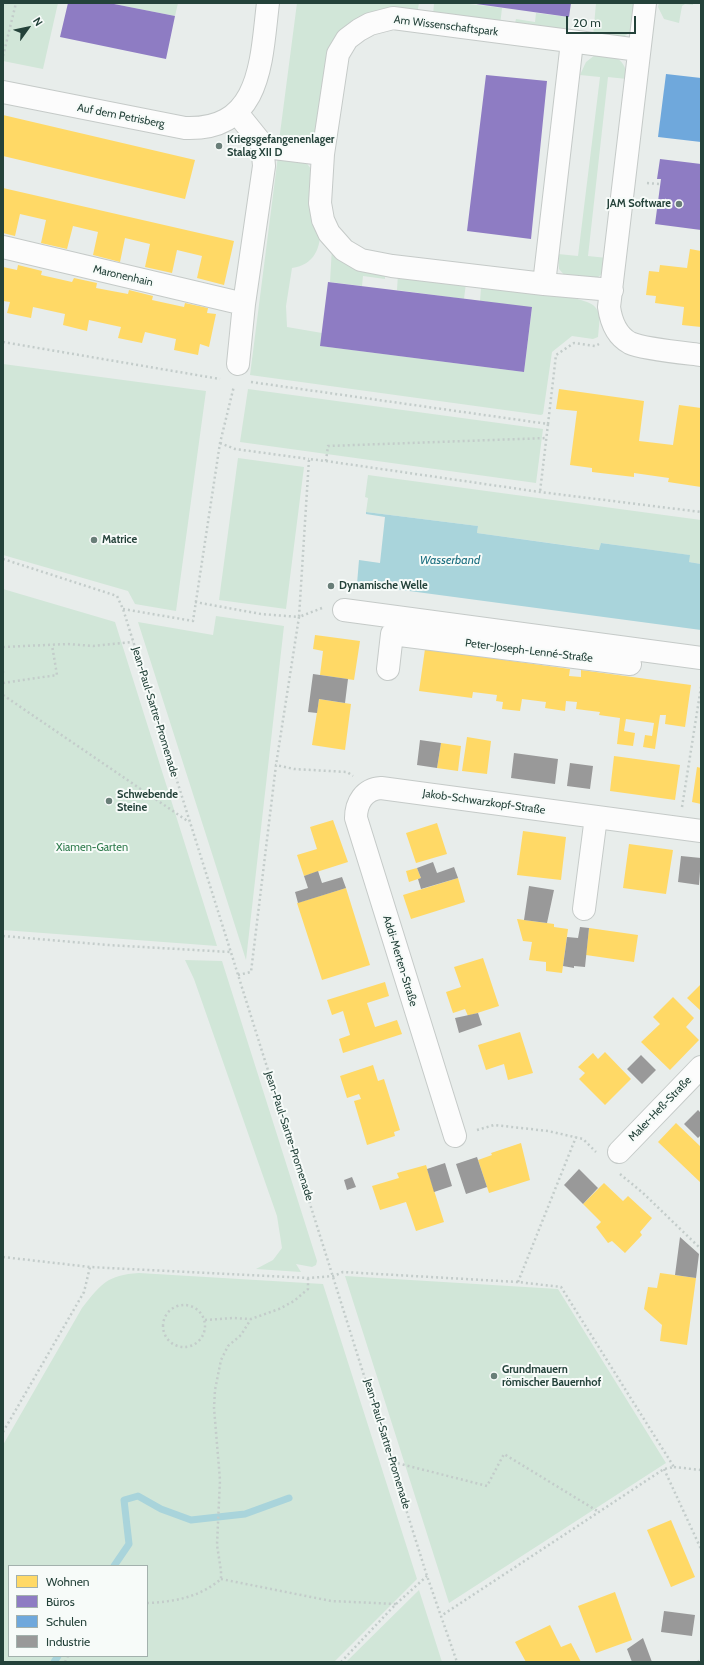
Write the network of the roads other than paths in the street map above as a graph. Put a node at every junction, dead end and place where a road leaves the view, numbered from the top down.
1 (268, 3) edge
2 (645, 3) edge
3 (572, 42) junction
4 (639, 50) junction
5 (3, 92) edge
6 (237, 113) junction
7 (262, 144) junction
8 (323, 154) junction
9 (3, 247) edge
10 (544, 284) junction
11 (612, 290) junction
12 (244, 304) junction
13 (701, 355) edge
14 (234, 375) road end
15 (344, 610) road end
16 (701, 658) edge
17 (388, 669) dead end
18 (701, 673) edge
19 (371, 789) joint
20 (596, 817) junction
21 (701, 831) edge
22 (584, 908) dead end
23 (701, 1067) edge
24 (455, 1136) road end
25 (619, 1152) dead end

1 - 6 street
2 - 4 street
3 - 4 street, Am Wissenschaftspark
3 - 8 street, Am Wissenschaftspark
3 - 10 street
4 - 11 street
5 - 6 street, Auf dem Petrisberg
6 - 7 street
7 - 8 street
7 - 12 street
8 - 10 street, Am Wissenschaftspark
9 - 12 street, Maronenhain
10 - 11 street, Am Wissenschaftspark
11 - 13 street
12 - 14 street
15 - 16 street
17 - 18 street, Peter-Joseph-Lenné-Straße
19 - 20 street, Jakob-Schwarzkopf-Straße
19 - 24 street, Addi-Merten-Straße
20 - 21 street, Jakob-Schwarzkopf-Straße
20 - 22 street
23 - 25 street, Maler-Heß-Straße

